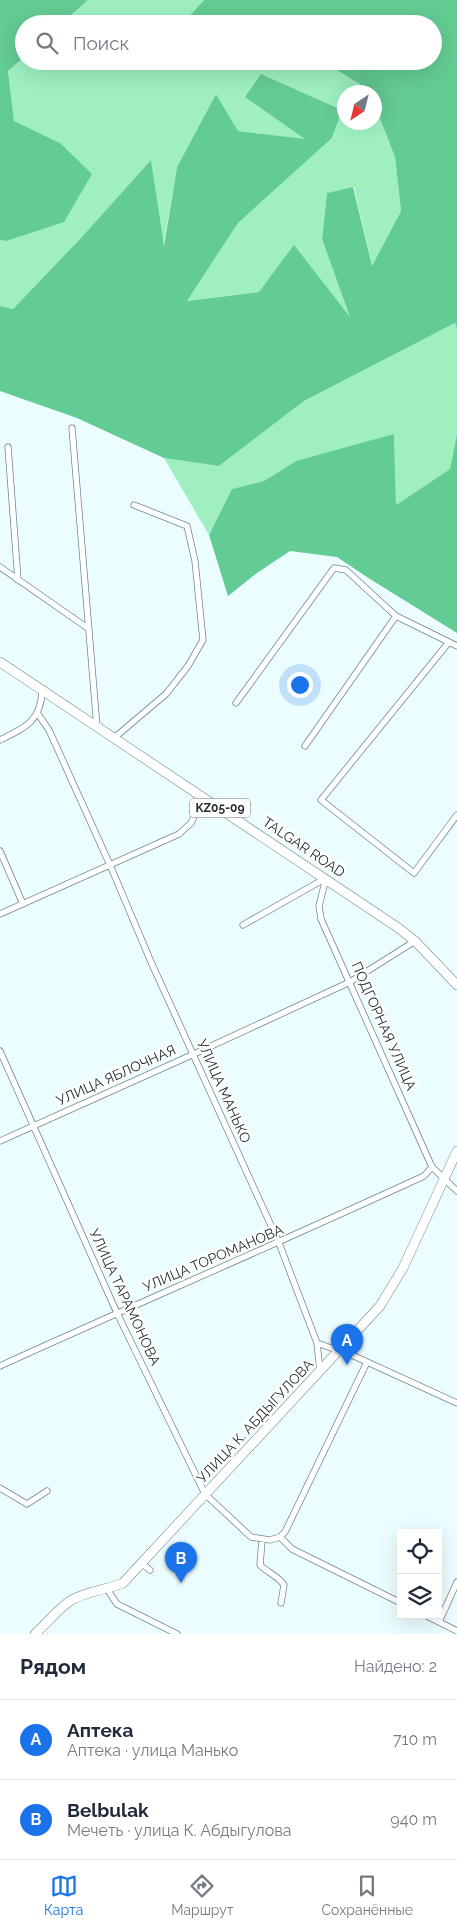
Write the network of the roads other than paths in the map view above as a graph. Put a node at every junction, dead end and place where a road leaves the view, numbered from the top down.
1 (72, 428) dead end
2 (8, 447) dead end
3 (134, 504) dead end
4 (0, 567) edge
5 (18, 580) junction
6 (396, 616) junction
7 (89, 629) junction
8 (449, 642) junction
9 (457, 646) edge
10 (0, 662) edge
11 (42, 690) junction
12 (236, 703) dead end
13 (38, 714) junction
14 (97, 727) junction
15 (114, 738) junction
16 (0, 740) edge
17 (305, 746) dead end
18 (204, 797) junction
19 (457, 815) edge
20 (0, 851) edge
21 (110, 865) junction
22 (326, 878) junction
23 (23, 904) junction
24 (0, 914) edge
25 (243, 925) dead end
26 (415, 941) junction
27 (350, 982) junction
28 (457, 985) edge
29 (0, 1051) edge
30 (194, 1054) junction
31 (34, 1126) junction
32 (0, 1141) edge
33 (457, 1150) edge
34 (432, 1167) junction
35 (444, 1179) junction
36 (457, 1191) edge
37 (279, 1243) junction
38 (117, 1313) junction
39 (317, 1343) junction
40 (339, 1350) junction
41 (368, 1362) junction
42 (0, 1366) edge
43 (320, 1371) junction
44 (457, 1403) edge
45 (0, 1488) edge
46 (47, 1491) dead end
47 (205, 1494) junction
48 (280, 1537) junction
49 (262, 1540) junction
50 (141, 1563) junction
51 (150, 1570) dead end
52 (457, 1582) edge
53 (107, 1589) junction
54 (397, 1601) edge
55 (281, 1602) dead end
56 (433, 1619) edge
57 (439, 1622) junction
58 (457, 1631) edge
59 (35, 1634) edge
60 (177, 1634) edge

1 - 7 street
2 - 5 street
3 - 15 street
4 - 5 street
5 - 7 street
6 - 8 street
6 - 12 street
6 - 17 street
7 - 14 street
8 - 9 street
8 - 19 street
10 - 11 street, TALGAR ROAD / KZ05-09
11 - 13 street
11 - 14 street, TALGAR ROAD / KZ05-09
13 - 16 street
13 - 21 street, УЛИЦА МАНЬКО
14 - 15 street, TALGAR ROAD / KZ05-09
15 - 18 street, TALGAR ROAD / KZ05-09
18 - 21 street
18 - 22 street, TALGAR ROAD / KZ05-09
20 - 23 street
21 - 23 street
21 - 30 street, УЛИЦА МАНЬКО
22 - 25 street
22 - 26 street, TALGAR ROAD / KZ05-09
22 - 27 street, ПОДГОРНАЯ УЛИЦА
23 - 24 street
26 - 27 street, УЛИЦА ЯБЛОЧНАЯ
26 - 28 street, TALGAR ROAD / KZ05-09
27 - 30 street, УЛИЦА ЯБЛОЧНАЯ
27 - 34 street, ПОДГОРНАЯ УЛИЦА
29 - 31 street, УЛИЦА ТАРАМОНОВА
30 - 31 street, УЛИЦА ЯБЛОЧНАЯ
30 - 37 street, УЛИЦА МАНЬКО
31 - 32 street, УЛИЦА ЯБЛОЧНАЯ
31 - 38 street, УЛИЦА ТАРАМОНОВА
33 - 35 street, УЛИЦА К. АБДЫГУЛОВА
34 - 35 street, ПОДГОРНАЯ УЛИЦА
34 - 37 street, УЛИЦА ТОРОМАНОВА
35 - 36 street, ПОДГОРНАЯ УЛИЦА
35 - 40 street, УЛИЦА К. АБДЫГУЛОВА
37 - 38 street, УЛИЦА ТОРОМАНОВА
37 - 39 street, УЛИЦА МАНЬКО
38 - 42 street, УЛИЦА ТОРОМАНОВА
38 - 47 street, УЛИЦА ТАРАМОНОВА
39 - 40 street
39 - 43 street, УЛИЦА МАНЬКО
40 - 41 street
40 - 43 street, УЛИЦА К. АБДЫГУЛОВА
41 - 44 street
41 - 48 street
43 - 47 street, УЛИЦА К. АБДЫГУЛОВА
45 - 46 street
47 - 49 street, УЛИЦА ТАРАМОНОВА
47 - 50 street, УЛИЦА К. АБДЫГУЛОВА
48 - 49 street
48 - 54 street
49 - 55 street
50 - 51 street
50 - 53 street, УЛИЦА К. АБДЫГУЛОВА
52 - 57 street
53 - 59 street, УЛИЦА К. АБДЫГУЛОВА
53 - 60 street
56 - 57 street
57 - 58 street

